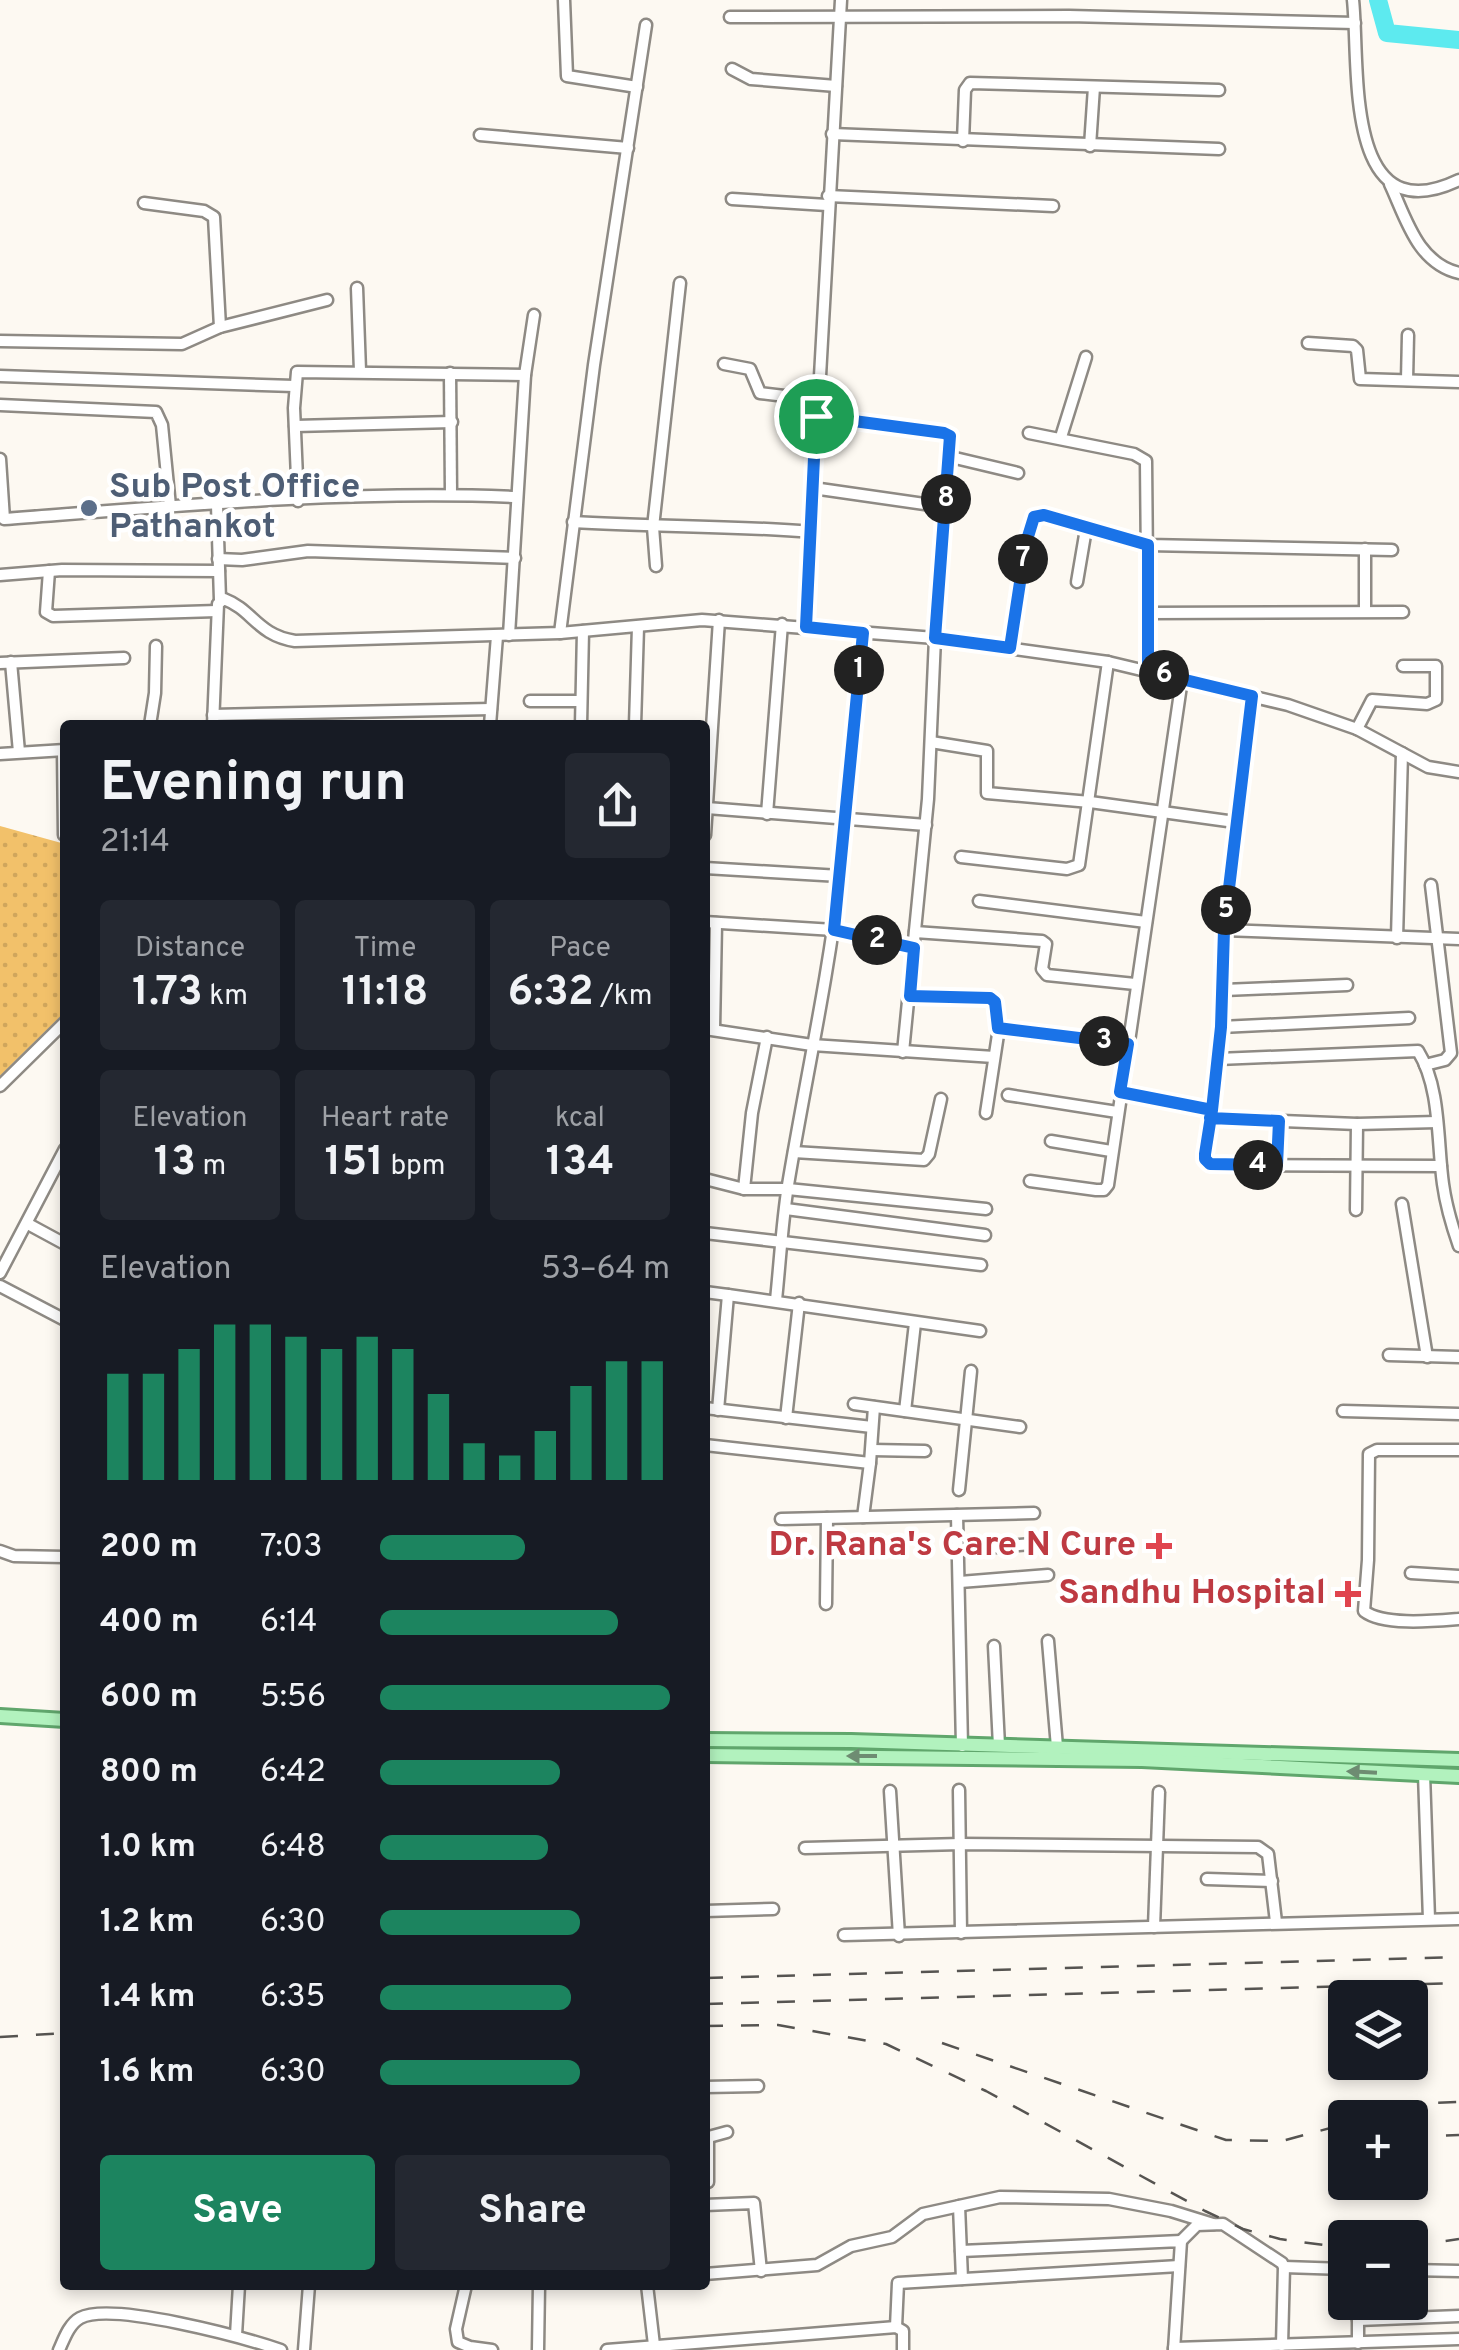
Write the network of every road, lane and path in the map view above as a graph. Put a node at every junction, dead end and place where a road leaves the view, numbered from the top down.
1 (564, 0) edge
2 (841, 0) edge
3 (1070, 0) edge
4 (1354, 0) edge
5 (840, 15) junction
6 (1069, 16) junction
7 (730, 17) dead end
8 (1355, 23) junction
9 (646, 24) dead end
10 (732, 69) dead end
11 (637, 86) junction
12 (836, 86) junction
13 (1094, 86) junction
14 (1219, 90) dead end
15 (832, 134) junction
16 (480, 135) dead end
17 (963, 141) junction
18 (1090, 146) junction
19 (628, 148) junction
20 (1219, 149) dead end
21 (1459, 180) edge
22 (1390, 184) junction
23 (732, 200) dead end
24 (827, 201) junction
25 (144, 203) dead end
26 (1052, 206) dead end
27 (1459, 273) edge
28 (680, 283) dead end
29 (358, 288) dead end
30 (327, 300) dead end
31 (534, 315) dead end
32 (220, 328) junction
33 (1408, 334) dead end
34 (0, 342) edge
35 (1308, 343) dead end
36 (1086, 357) dead end
37 (724, 364) dead end
38 (360, 371) junction
39 (450, 373) junction
40 (525, 375) junction
41 (0, 376) edge
42 (1407, 380) junction
43 (1459, 382) edge
44 (294, 386) junction
45 (818, 400) junction
46 (0, 405) edge
47 (816, 416) junction
48 (452, 422) junction
49 (294, 426) junction
50 (1028, 432) dead end
51 (1061, 437) junction
52 (951, 457) junction
53 (0, 459) edge
54 (1018, 473) dead end
55 (812, 488) junction
56 (451, 494) junction
57 (518, 497) junction
58 (298, 500) junction
59 (217, 505) junction
60 (170, 506) junction
61 (945, 507) junction
62 (2, 519) edge
63 (574, 522) junction
64 (653, 527) junction
65 (1086, 529) junction
66 (810, 532) junction
67 (1148, 545) junction
68 (1364, 549) junction
69 (1392, 550) dead end
70 (515, 558) junction
71 (218, 565) junction
72 (656, 566) dead end
73 (49, 571) junction
74 (0, 576) edge
75 (1077, 582) dead end
76 (219, 605) junction
77 (1148, 612) junction
78 (1365, 612) junction
79 (1402, 612) dead end
80 (719, 620) junction
81 (782, 624) junction
82 (638, 626) junction
83 (806, 627) junction
84 (582, 632) junction
85 (560, 633) junction
86 (863, 633) junction
87 (503, 635) junction
88 (935, 638) junction
89 (156, 646) dead end
90 (1010, 648) junction
91 (124, 658) dead end
92 (1108, 662) junction
93 (5, 663) edge
94 (1403, 666) dead end
95 (1148, 671) junction
96 (1182, 679) junction
97 (1252, 696) junction
98 (530, 701) dead end
99 (582, 701) junction
100 (490, 710) junction
101 (151, 720) edge
102 (213, 720) edge
103 (490, 720) edge
104 (581, 720) edge
105 (635, 720) edge
106 (1357, 729) junction
107 (931, 742) junction
108 (60, 750) edge
109 (19, 752) junction
110 (1402, 753) junction
111 (0, 754) edge
112 (710, 761) edge
113 (1459, 772) edge
114 (1090, 802) junction
115 (710, 808) edge
116 (768, 814) junction
117 (1164, 814) junction
118 (844, 820) junction
119 (1235, 822) junction
120 (926, 826) junction
121 (960, 857) dead end
122 (710, 868) edge
123 (840, 876) junction
124 (1431, 885) dead end
125 (979, 901) dead end
126 (1146, 922) junction
127 (710, 923) edge
128 (834, 930) junction
129 (1224, 930) junction
130 (915, 932) junction
131 (1397, 938) junction
132 (1459, 939) edge
133 (1438, 940) junction
134 (914, 948) junction
135 (1136, 984) junction
136 (1347, 986) dead end
137 (1224, 990) junction
138 (910, 996) junction
139 (1409, 1018) dead end
140 (60, 1027) edge
141 (1221, 1027) junction
142 (998, 1028) junction
143 (710, 1029) edge
144 (767, 1037) junction
145 (1128, 1044) junction
146 (812, 1046) junction
147 (904, 1052) junction
148 (994, 1057) junction
149 (1218, 1059) junction
150 (1425, 1064) junction
151 (0, 1086) edge
152 (1120, 1092) junction
153 (1008, 1094) dead end
154 (941, 1099) dead end
155 (1117, 1112) junction
156 (986, 1113) dead end
157 (1211, 1114) junction
158 (1279, 1121) junction
159 (1437, 1122) junction
160 (1358, 1124) junction
161 (1051, 1141) dead end
162 (1111, 1150) junction
163 (794, 1152) junction
164 (1277, 1165) junction
165 (1441, 1166) junction
166 (1356, 1168) junction
167 (60, 1171) edge
168 (710, 1180) edge
169 (1030, 1182) dead end
170 (744, 1189) junction
171 (788, 1189) junction
172 (1402, 1204) dead end
173 (786, 1209) junction
174 (986, 1209) dead end
175 (1356, 1210) dead end
176 (28, 1224) junction
177 (710, 1234) edge
178 (985, 1234) dead end
179 (60, 1241) edge
180 (782, 1241) junction
181 (1459, 1246) edge
182 (981, 1265) dead end
183 (0, 1273) edge
184 (0, 1286) edge
185 (710, 1293) edge
186 (728, 1295) junction
187 (776, 1300) junction
188 (799, 1303) junction
189 (60, 1317) edge
190 (915, 1322) junction
191 (980, 1331) dead end
192 (1389, 1355) dead end
193 (1426, 1356) junction
194 (1459, 1357) edge
195 (970, 1371) dead end
196 (854, 1404) dead end
197 (874, 1406) junction
198 (711, 1409) edge
199 (905, 1411) junction
200 (1343, 1411) dead end
201 (1459, 1414) edge
202 (786, 1418) junction
203 (964, 1419) junction
204 (872, 1427) junction
205 (1020, 1427) dead end
206 (710, 1445) edge
207 (1459, 1450) edge
208 (925, 1451) dead end
209 (871, 1456) junction
210 (959, 1490) dead end
211 (1034, 1514) dead end
212 (958, 1515) junction
213 (864, 1517) junction
214 (828, 1518) junction
215 (781, 1519) dead end
216 (1044, 1543) dead end
217 (959, 1550) junction
218 (0, 1551) edge
219 (60, 1557) edge
220 (1411, 1573) dead end
221 (1048, 1575) dead end
222 (1459, 1576) edge
223 (960, 1582) junction
224 (826, 1604) dead end
225 (1459, 1619) edge
226 (1048, 1641) dead end
227 (994, 1646) dead end
228 (0, 1716) edge
229 (60, 1720) edge
230 (710, 1740) edge
231 (962, 1746) junction
232 (999, 1746) junction
233 (1057, 1747) junction
234 (710, 1755) edge
235 (1459, 1760) edge
236 (1424, 1774) junction
237 (1459, 1776) edge
238 (890, 1790) dead end
239 (959, 1790) dead end
240 (1159, 1792) dead end
241 (961, 1844) junction
242 (894, 1846) junction
243 (1156, 1846) junction
244 (805, 1848) dead end
245 (1207, 1880) dead end
246 (1272, 1881) junction
247 (773, 1909) dead end
248 (710, 1911) edge
249 (1428, 1919) junction
250 (1459, 1920) edge
251 (1276, 1922) junction
252 (1154, 1927) junction
253 (961, 1933) junction
254 (844, 1935) dead end
255 (899, 1936) junction
256 (758, 2086) dead end
257 (710, 2087) edge
258 (727, 2132) dead end
259 (710, 2137) edge
260 (710, 2205) edge
261 (959, 2206) junction
262 (1213, 2224) junction
263 (1181, 2242) junction
264 (961, 2251) junction
265 (1178, 2266) junction
266 (1284, 2267) junction
267 (1328, 2269) edge
268 (1428, 2270) edge
269 (1459, 2270) edge
270 (761, 2272) junction
271 (710, 2274) edge
272 (962, 2279) junction
273 (240, 2290) edge
274 (309, 2290) edge
275 (465, 2290) edge
276 (539, 2290) edge
277 (648, 2290) edge
278 (1459, 2316) edge
279 (1428, 2317) edge
280 (1358, 2320) edge
281 (896, 2328) junction
282 (236, 2335) junction
283 (1459, 2338) edge
284 (654, 2345) junction
285 (1282, 2345) junction
286 (1365, 2345) edge
287 (1430, 2345) edge
288 (682, 2346) edge
289 (1310, 2347) edge
290 (1244, 2348) edge
291 (1174, 2349) edge
292 (58, 2350) edge
293 (281, 2350) edge
294 (304, 2350) edge
295 (492, 2350) edge
296 (538, 2350) edge
297 (607, 2350) edge
298 (903, 2350) edge

1 - 11 street
2 - 5 street
3 - 6 street
4 - 8 street
5 - 6 street
5 - 7 street
5 - 12 street
6 - 8 street
8 - 22 street
9 - 11 street
10 - 12 street
11 - 19 street
12 - 15 street
13 - 14 street
13 - 17 street
13 - 18 street
15 - 17 street
15 - 24 street
16 - 19 street
17 - 18 street
18 - 20 street
19 - 63 street
21 - 22 street
22 - 27 street
23 - 24 street
24 - 26 street
24 - 45 street
25 - 32 street
28 - 64 street
29 - 38 street
30 - 32 street
31 - 40 street
32 - 34 street
33 - 42 street
35 - 42 street
36 - 51 street
37 - 45 street
38 - 39 street
38 - 44 street
39 - 40 street
39 - 48 street
40 - 57 street
41 - 44 street
42 - 43 street
44 - 49 street
45 - 47 street
46 - 60 street
47 - 52 street
47 - 55 street
48 - 49 street
48 - 56 street
49 - 58 street
50 - 51 street
51 - 67 street
52 - 54 street
52 - 61 street
53 - 62 street
55 - 61 street
55 - 66 street
56 - 57 street
56 - 58 street
57 - 70 street
58 - 59 street
59 - 60 street
59 - 71 street
60 - 62 street
61 - 88 street
63 - 64 street
63 - 85 street
64 - 66 street
64 - 72 street
65 - 67 street
65 - 75 street
65 - 90 street
66 - 83 street
67 - 68 street
67 - 77 street
68 - 69 street
68 - 78 street
70 - 71 street
70 - 87 street
71 - 73 street
71 - 76 street
73 - 74 street
73 - 76 street
76 - 87 street
76 - 102 street
77 - 78 street
77 - 95 street
78 - 79 street
80 - 81 street
80 - 82 street
80 - 112 street
81 - 83 street
81 - 116 street
82 - 84 street
82 - 105 street
83 - 86 street
84 - 85 street
84 - 99 street
85 - 87 street
86 - 88 street
86 - 118 street
87 - 100 street
88 - 90 street
88 - 107 street
89 - 101 street
90 - 92 street
91 - 93 street
92 - 95 street
92 - 114 street
93 - 109 street
94 - 106 street
95 - 96 street
96 - 97 street
96 - 117 street
97 - 106 street
97 - 119 street
98 - 99 street
99 - 104 street
100 - 102 street
100 - 103 street
106 - 110 street
107 - 114 street
107 - 120 street
108 - 109 street
109 - 111 street
110 - 113 street
110 - 131 street
114 - 117 street
114 - 121 street
115 - 116 street
116 - 118 street
117 - 119 street
117 - 126 street
118 - 120 street
118 - 123 street
119 - 129 street
120 - 130 street
122 - 123 street
123 - 128 street
124 - 133 street
125 - 126 street
126 - 135 street
127 - 128 street
127 - 143 street
128 - 134 street
128 - 146 street
129 - 131 street
129 - 137 street
130 - 134 street
130 - 135 street
131 - 133 street
132 - 133 street
133 - 150 street
134 - 138 street
135 - 145 street
136 - 137 street
137 - 141 street
138 - 142 street
138 - 147 street
139 - 141 street
140 - 151 street
141 - 149 street
142 - 145 street
142 - 148 street
143 - 144 street
144 - 146 street
144 - 170 street
145 - 152 street
146 - 147 street
146 - 163 street
147 - 148 street
148 - 156 street
149 - 150 street
149 - 157 street
150 - 159 street
152 - 155 street
152 - 157 street
153 - 155 street
154 - 163 street
155 - 162 street
157 - 158 street
157 - 164 street
158 - 160 street
158 - 164 street
159 - 160 street
159 - 165 street
160 - 166 street
161 - 162 street
162 - 169 street
163 - 171 street
164 - 166 street
165 - 166 street
165 - 181 street
166 - 175 street
167 - 176 street
168 - 170 street
170 - 171 street
171 - 173 street
171 - 174 street
172 - 193 street
173 - 178 street
173 - 180 street
176 - 179 street
176 - 183 street
177 - 180 street
180 - 182 street
180 - 187 street
184 - 189 street
185 - 186 street
186 - 187 street
186 - 198 street
187 - 188 street
188 - 190 street
188 - 202 street
190 - 191 street
190 - 199 street
192 - 193 street
193 - 194 street
195 - 203 street
196 - 197 street
197 - 199 street
197 - 204 street
198 - 202 street
199 - 203 street
200 - 201 street
202 - 204 street
203 - 205 street
203 - 210 street
204 - 209 street
206 - 209 street
207 - 225 street
208 - 209 street
209 - 213 street
211 - 212 street
212 - 213 street
212 - 217 street
213 - 214 street
214 - 215 street
214 - 224 street
216 - 217 street
217 - 223 street
218 - 219 street
220 - 222 street
221 - 223 street
223 - 231 street
226 - 233 street
227 - 232 street
228 - 229 main road
230 - 231 main road
231 - 232 main road
232 - 233 main road
233 - 235 main road
236 -> 234 main road
236 - 237 main road
236 - 249 street
238 - 242 street
239 - 241 street
240 - 243 street
241 - 242 street
241 - 243 street
241 - 253 street
242 - 244 street
242 - 255 street
243 - 246 street
243 - 252 street
245 - 246 street
246 - 251 street
247 - 248 street
249 - 250 street
249 - 251 street
251 - 252 street
252 - 253 street
253 - 255 street
254 - 255 street
256 - 257 street
258 - 259 street
260 - 270 street
261 - 262 street
261 - 264 street
261 - 270 street
262 - 263 street
262 - 266 street
263 - 264 street
263 - 265 street
264 - 272 street
265 - 272 street
265 - 291 street
266 - 267 street
266 - 285 street
268 - 269 street
270 - 271 street
272 - 281 street
273 - 282 street
274 - 294 street
275 - 295 street
276 - 296 street
277 - 284 street
278 - 279 street
280 - 286 street
281 - 288 street
281 - 298 street
282 - 292 street
282 - 293 street
283 - 287 street
284 - 288 street
284 - 297 street
285 - 289 street
285 - 290 street
286 - 287 street
286 - 289 street
290 - 291 street

